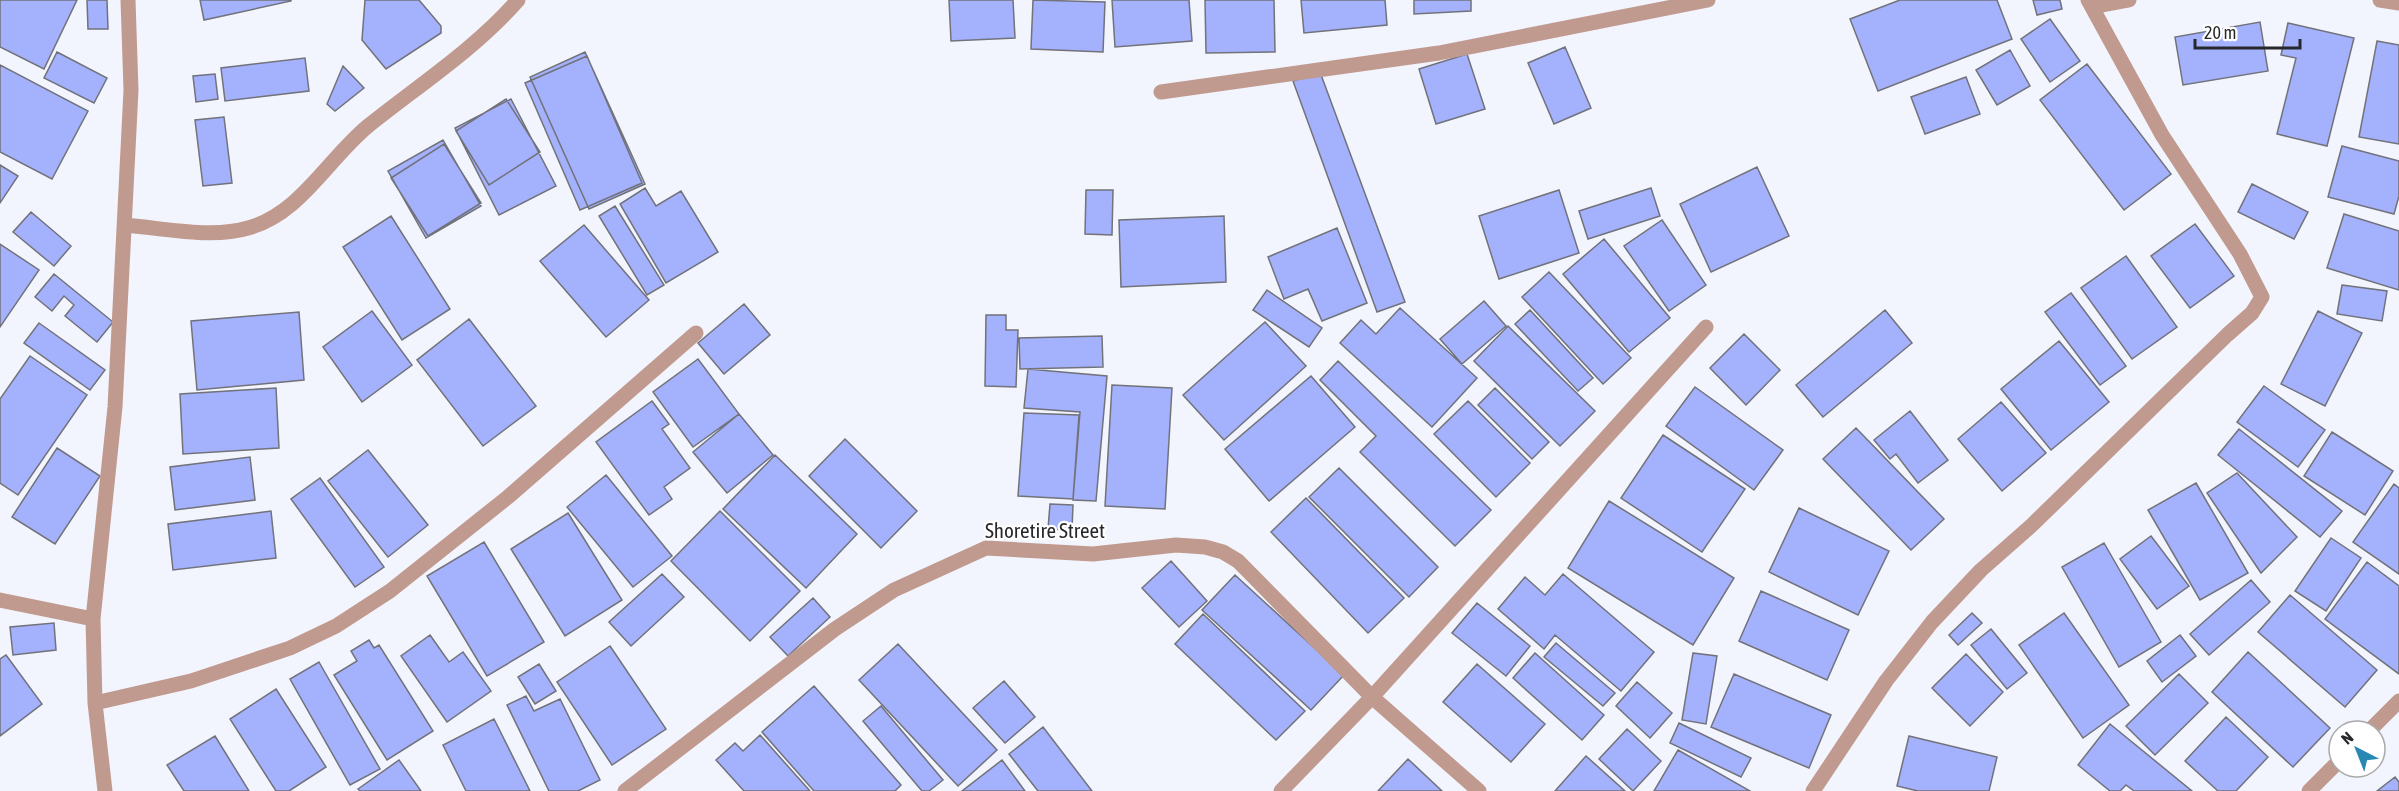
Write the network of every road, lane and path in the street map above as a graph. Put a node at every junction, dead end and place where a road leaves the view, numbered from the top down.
1 (128, 0) edge
2 (518, 0) edge
3 (1708, 0) edge
4 (2129, 0) edge
5 (2380, 0) edge
6 (2090, 3) edge
7 (2399, 3) edge
8 (1161, 92) dead end
9 (125, 225) junction
10 (1706, 327) dead end
11 (696, 333) dead end
12 (0, 600) edge
13 (93, 619) junction
14 (1372, 697) junction
15 (2399, 701) edge
16 (95, 704) junction
17 (2381, 719) edge
18 (2327, 773) edge
19 (105, 791) edge
20 (625, 791) edge
21 (1281, 791) edge
22 (1479, 791) edge
23 (1813, 791) edge
24 (2308, 791) edge

1 - 9 street
2 - 9 street
3 - 8 street
4 - 6 street
5 - 7 street
6 - 23 street
9 - 13 street
10 - 14 street
11 - 16 street
12 - 13 street
13 - 16 street
14 - 20 street, Shoretire Street
14 - 21 street
14 - 22 street, Shoretire Street
15 - 17 street
16 - 19 street
18 - 24 street

